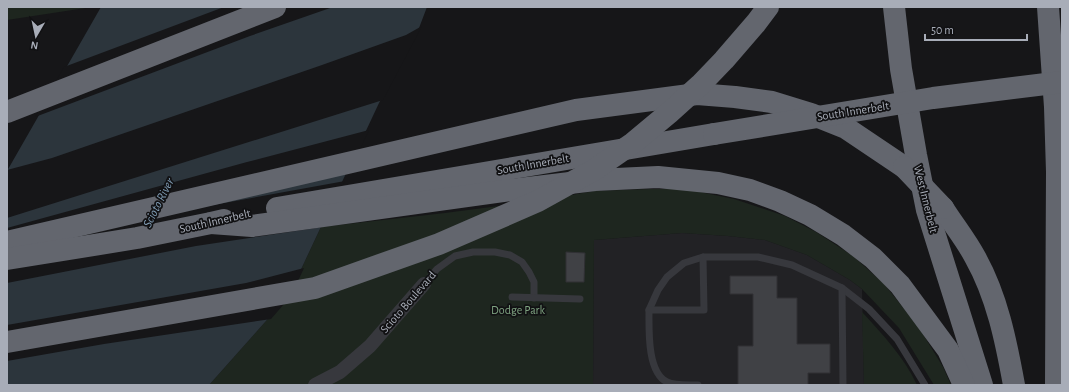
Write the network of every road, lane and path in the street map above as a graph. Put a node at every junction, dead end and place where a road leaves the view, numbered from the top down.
1 (275, 7) edge
2 (768, 7) edge
3 (894, 7) edge
4 (1048, 7) edge
5 (1062, 82) edge
6 (7, 112) edge
7 (211, 223) junction
8 (7, 242) edge
9 (704, 257) junction
10 (7, 259) edge
11 (424, 284) joint
12 (842, 288) junction
13 (512, 297) dead end
14 (534, 298) junction
15 (580, 299) dead end
16 (649, 310) junction
17 (7, 342) edge
18 (315, 385) edge
19 (698, 385) edge
20 (843, 385) edge
21 (925, 385) edge
22 (964, 385) edge
23 (982, 385) edge
24 (1014, 385) edge
25 (1056, 385) edge

1 - 6 highway
2 - 17 highway, bridge
3 - 23 highway, West Innerbelt
4 - 25 highway
5 - 7 highway, South Innerbelt, bridge
7 - 10 highway, South Innerbelt
7 - 22 highway
8 - 24 highway, bridge
9 - 12 lane
9 - 16 lane
9 - 16 lane
11 - 14 lane, Scioto Boulevard
11 - 18 street, Scioto Boulevard
12 - 20 lane
12 - 21 lane
13 - 14 lane
14 - 15 lane
16 - 19 lane

